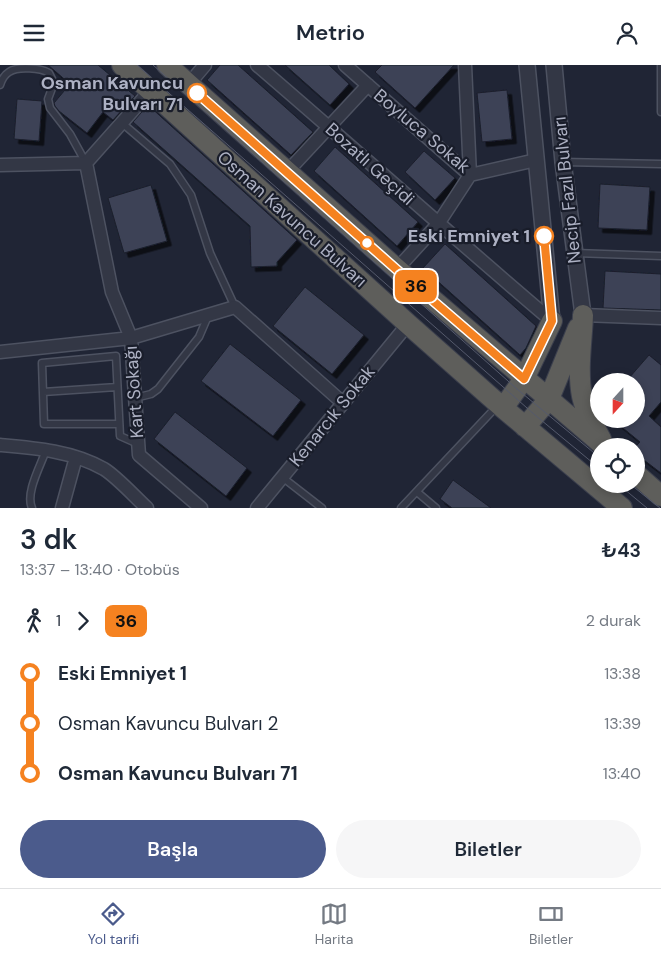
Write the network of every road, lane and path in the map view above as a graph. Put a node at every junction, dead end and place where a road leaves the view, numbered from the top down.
1 (122, 65) edge
2 (166, 65) edge
3 (206, 65) edge
4 (257, 65) edge
5 (345, 65) edge
6 (465, 65) edge
7 (527, 65) edge
8 (554, 65) edge
9 (661, 65) edge
10 (0, 85) edge
11 (188, 85) junction
12 (368, 85) junction
13 (150, 91) junction
14 (661, 112) edge
15 (122, 123) junction
16 (329, 127) junction
17 (536, 160) junction
18 (86, 163) junction
19 (563, 163) junction
20 (661, 164) edge
21 (0, 165) edge
22 (287, 172) junction
23 (470, 175) junction
24 (438, 225) junction
25 (574, 253) junction
26 (661, 256) edge
27 (396, 269) junction
28 (235, 307) junction
29 (208, 315) junction
30 (583, 315) junction
31 (661, 318) edge
32 (552, 321) junction
33 (408, 324) junction
34 (131, 338) junction
35 (0, 352) edge
36 (524, 379) junction
37 (118, 387) junction
38 (43, 392) junction
39 (135, 399) junction
40 (549, 399) junction
41 (343, 403) junction
42 (501, 406) junction
43 (119, 424) junction
44 (525, 427) junction
45 (595, 438) edge
46 (601, 438) edge
47 (0, 445) edge
48 (138, 445) junction
49 (46, 450) junction
50 (76, 457) junction
51 (282, 477) junction
52 (645, 482) edge
53 (416, 493) junction
54 (661, 495) edge
55 (32, 508) edge
56 (62, 508) edge
57 (147, 508) edge
58 (201, 508) edge
59 (257, 508) edge
60 (322, 508) edge
61 (401, 508) edge
62 (436, 508) edge
63 (622, 508) edge

1 - 13 highway, Osman Kavuncu Bulvarı
2 - 11 highway, Osman Kavuncu Bulvarı
3 - 11 street
4 - 16 street, Bozatlı Geçidi
5 - 12 street, Boyluca Sokak
6 - 23 street
7 - 17 street, Necip Fazıl Bulvarı
8 - 19 street, Necip Fazıl Bulvarı
9 - 14 lane
10 - 18 lane
11 - 22 highway, Osman Kavuncu Bulvarı
12 - 16 street
12 - 23 street, Boyluca Sokak
13 - 15 street
13 - 33 highway, Osman Kavuncu Bulvarı
15 - 18 street
15 - 28 lane
16 - 22 street
16 - 24 street, Bozatlı Geçidi
17 - 23 street, Boyluca Sokak
17 - 32 street, Necip Fazıl Bulvarı
18 - 21 street
18 - 34 street, Kart Sokağı
19 - 20 lane
19 - 25 street, Necip Fazıl Bulvarı
22 - 27 highway, Osman Kavuncu Bulvarı
23 - 24 street
24 - 27 street
24 - 32 street, Bozatlı Geçidi
25 - 26 lane
25 - 30 street, Necip Fazıl Bulvarı
27 - 36 highway, Osman Kavuncu Bulvarı
28 - 29 street
28 - 41 street
29 - 34 street
29 - 39 lane
30 - 31 street
30 - 40 highway
30 - 46 highway
32 - 36 highway
33 - 41 street, Kenarcık Sokak
33 - 42 highway, Osman Kavuncu Bulvarı
34 - 35 street
34 - 39 street, Kart Sokağı
36 - 40 highway, Osman Kavuncu Bulvarı
36 - 42 highway
37 - 38 lane
37 - 38 lane
37 - 43 lane
38 - 43 lane
39 - 48 street, Kart Sokağı
40 - 44 highway
40 - 45 highway, Osman Kavuncu Bulvarı
41 - 51 street, Kenarcık Sokak
42 - 44 highway, Osman Kavuncu Bulvarı
42 - 53 lane
43 - 48 lane
44 - 63 highway, Osman Kavuncu Bulvarı
47 - 49 street
48 - 58 street, Kart Sokağı
49 - 50 street
49 - 55 lane
50 - 56 street
50 - 57 street
51 - 59 street, Kenarcık Sokak
51 - 60 lane
52 - 54 highway
53 - 61 lane
53 - 62 lane

